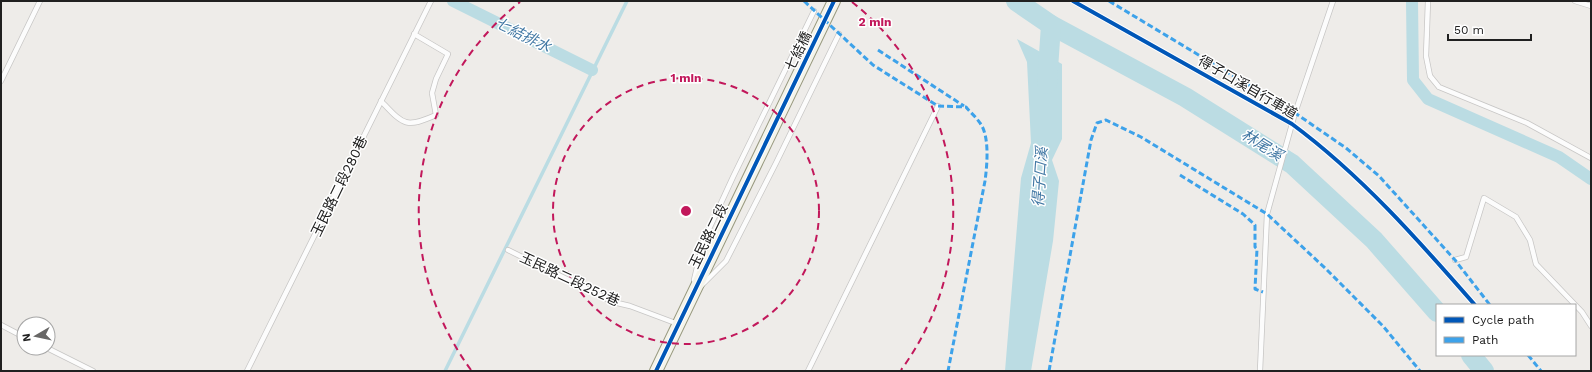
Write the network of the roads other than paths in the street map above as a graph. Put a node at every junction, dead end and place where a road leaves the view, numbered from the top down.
1 (40, 1) edge
2 (431, 1) edge
3 (834, 1) edge
4 (1333, 1) edge
5 (1428, 1) edge
6 (1575, 1) edge
7 (1591, 6) edge
8 (814, 11) dead end
9 (414, 34) junction
10 (839, 34) dead end
11 (1, 81) edge
12 (381, 101) junction
13 (938, 106) dead end
14 (781, 110) joint
15 (1591, 158) edge
16 (508, 250) dead end
17 (1456, 260) dead end
18 (691, 298) junction
19 (1574, 304) edge
20 (1576, 306) edge
21 (678, 324) junction
22 (1, 325) edge
23 (1591, 326) edge
24 (16, 332) edge
25 (56, 352) edge
26 (93, 371) edge
27 (247, 371) edge
28 (656, 371) edge
29 (808, 371) edge
30 (1260, 371) edge

1 - 11 lane
2 - 9 lane, 玉民路二段280巷
3 - 14 street, 七結橋
4 - 30 lane
5 - 15 lane
6 - 7 lane
8 - 18 lane
9 - 12 lane, 玉民路二段280巷
9 - 12 lane
10 - 18 lane
12 - 27 lane, 玉民路二段280巷
13 - 29 lane
14 - 18 street, 玉民路二段
16 - 21 lane, 玉民路二段252巷
17 - 19 lane
18 - 21 street, 玉民路二段
20 - 23 lane
21 - 28 street, 玉民路二段
22 - 24 lane
25 - 26 lane

